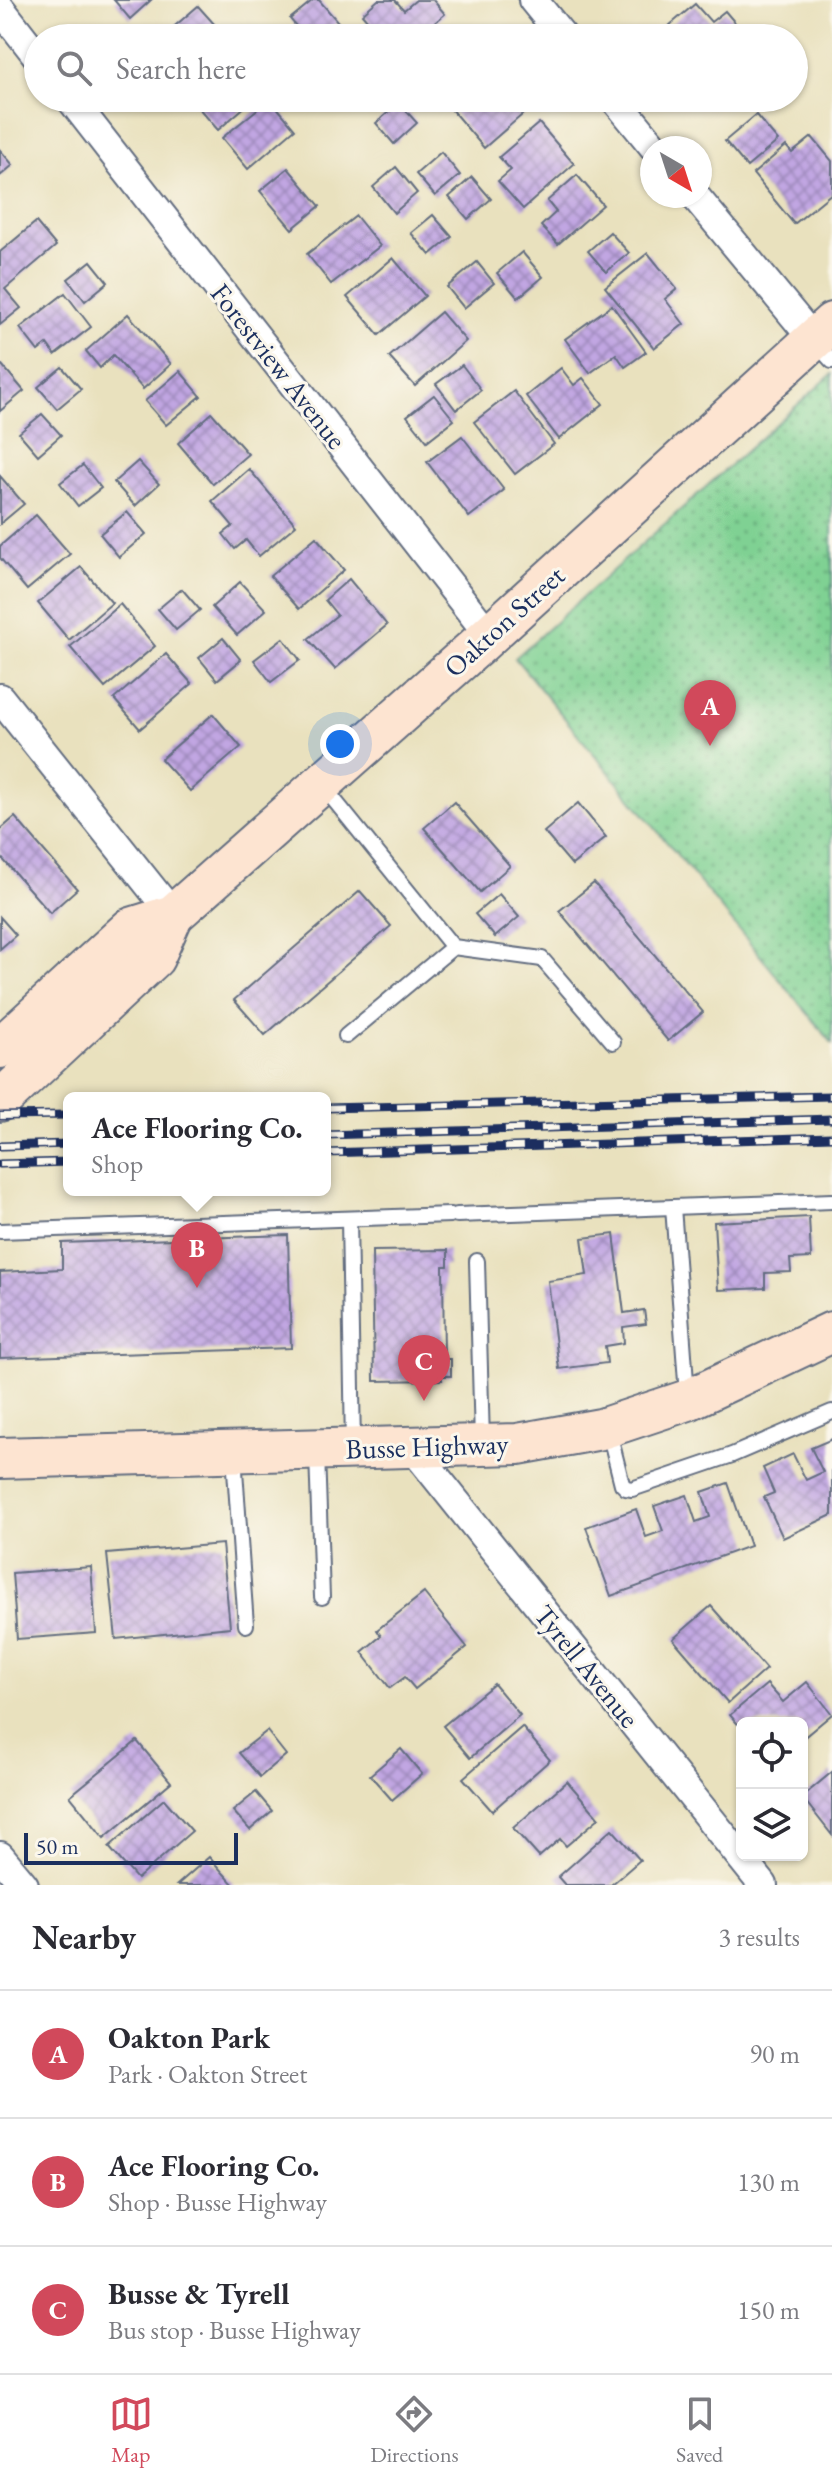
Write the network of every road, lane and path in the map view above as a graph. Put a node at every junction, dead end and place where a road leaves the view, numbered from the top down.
1 (533, 0) edge
2 (0, 8) edge
3 (553, 24) edge
4 (24, 39) edge
5 (81, 112) edge
6 (625, 112) edge
7 (645, 136) edge
8 (706, 208) edge
9 (826, 341) edge
10 (489, 635) junction
11 (0, 698) edge
12 (322, 785) junction
13 (173, 915) junction
14 (453, 947) junction
15 (346, 1036) dead end
16 (613, 1042) dead end
17 (2, 1045) edge
18 (0, 1101) edge
19 (832, 1201) edge
20 (673, 1207) junction
21 (349, 1219) junction
22 (0, 1231) edge
23 (477, 1261) dead end
24 (832, 1332) edge
25 (688, 1400) junction
26 (832, 1412) edge
27 (608, 1427) junction
28 (482, 1445) junction
29 (412, 1447) junction
30 (335, 1449) junction
31 (234, 1452) junction
32 (0, 1458) edge
33 (322, 1597) dead end
34 (246, 1625) dead end
35 (0, 1856) edge
36 (24, 1885) edge
37 (763, 1885) edge

1 - 3 street
2 - 4 street
5 - 10 street, Forestview Avenue
6 - 7 street
8 - 9 street
9 - 10 main road, Oakton Street
10 - 12 main road, Oakton Street
11 - 13 street
12 - 13 main road, Oakton Street
12 - 14 lane
13 - 17 main road, Oakton Street
13 - 18 main road, Oakton Street
14 - 15 lane
14 - 16 lane
19 - 20 lane
20 - 21 lane
20 - 25 lane
21 - 22 lane
21 - 30 lane
23 - 28 lane
24 - 25 main road, Busse Highway
25 - 27 main road, Busse Highway
26 - 27 lane
27 - 28 main road, Busse Highway
28 - 29 main road, Busse Highway
29 - 30 main road, Busse Highway
29 - 37 street, Tyrell Avenue
30 - 31 main road, Busse Highway
30 - 33 lane
31 - 32 main road, Busse Highway
31 - 34 lane
35 - 36 street

